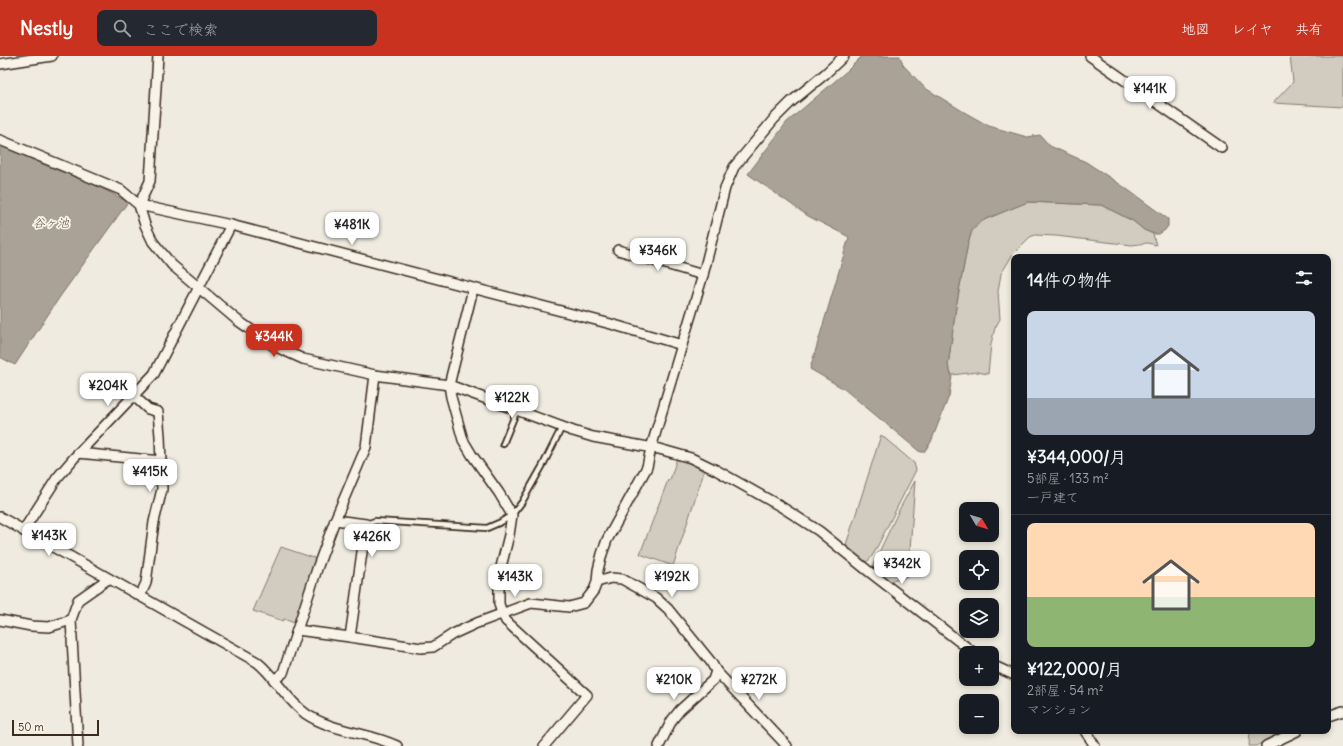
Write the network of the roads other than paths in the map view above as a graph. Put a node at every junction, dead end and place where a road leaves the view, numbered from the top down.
1 (52, 56) edge
2 (158, 56) edge
3 (844, 56) edge
4 (1090, 56) edge
5 (0, 64) edge
6 (0, 140) edge
7 (1222, 148) dead end
8 (139, 205) junction
9 (231, 225) junction
10 (618, 250) dead end
11 (703, 274) junction
12 (199, 288) junction
13 (472, 288) junction
14 (682, 345) junction
15 (375, 375) junction
16 (449, 385) junction
17 (134, 396) junction
18 (517, 410) junction
19 (562, 427) junction
20 (503, 444) dead end
21 (651, 448) junction
22 (78, 453) junction
23 (160, 460) junction
24 (512, 515) junction
25 (0, 518) edge
26 (334, 520) junction
27 (366, 524) junction
28 (23, 530) junction
29 (108, 578) junction
30 (597, 582) junction
31 (140, 596) junction
32 (502, 614) junction
33 (0, 620) edge
34 (71, 620) junction
35 (297, 630) junction
36 (350, 636) junction
37 (965, 646) edge
38 (999, 668) edge
39 (716, 671) junction
40 (1011, 674) edge
41 (274, 680) junction
42 (1343, 711) edge
43 (1331, 715) edge
44 (1087, 734) edge
45 (1291, 734) edge
46 (78, 746) edge
47 (396, 746) edge
48 (544, 746) edge
49 (659, 746) edge
50 (787, 746) edge
51 (1095, 746) edge
52 (1266, 746) edge

1 - 5 street
2 - 8 street
3 - 11 street
4 - 7 street
6 - 8 street
8 - 9 street
8 - 12 street
9 - 12 street
9 - 13 street
10 - 11 street
11 - 14 street
12 - 15 street
12 - 17 street
13 - 14 street
13 - 16 street
14 - 21 street
15 - 16 street
15 - 26 street
16 - 18 street
16 - 24 street
17 - 22 street
17 - 23 street
18 - 19 street
18 - 20 lane
19 - 21 street
19 - 24 lane
21 - 30 street
21 - 37 street
22 - 23 street
22 - 28 street
23 - 31 street
24 - 27 lane
24 - 32 street
25 - 28 street
26 - 27 street
26 - 35 street
27 - 36 street
28 - 29 street
29 - 31 street
29 - 34 street
30 - 32 street
30 - 39 street
31 - 41 street
32 - 36 street
32 - 48 street
33 - 34 street
34 - 46 street
35 - 36 street
35 - 41 street
38 - 40 street
39 - 49 street
39 - 50 street
41 - 47 street
42 - 43 street
44 - 51 street
45 - 52 street

